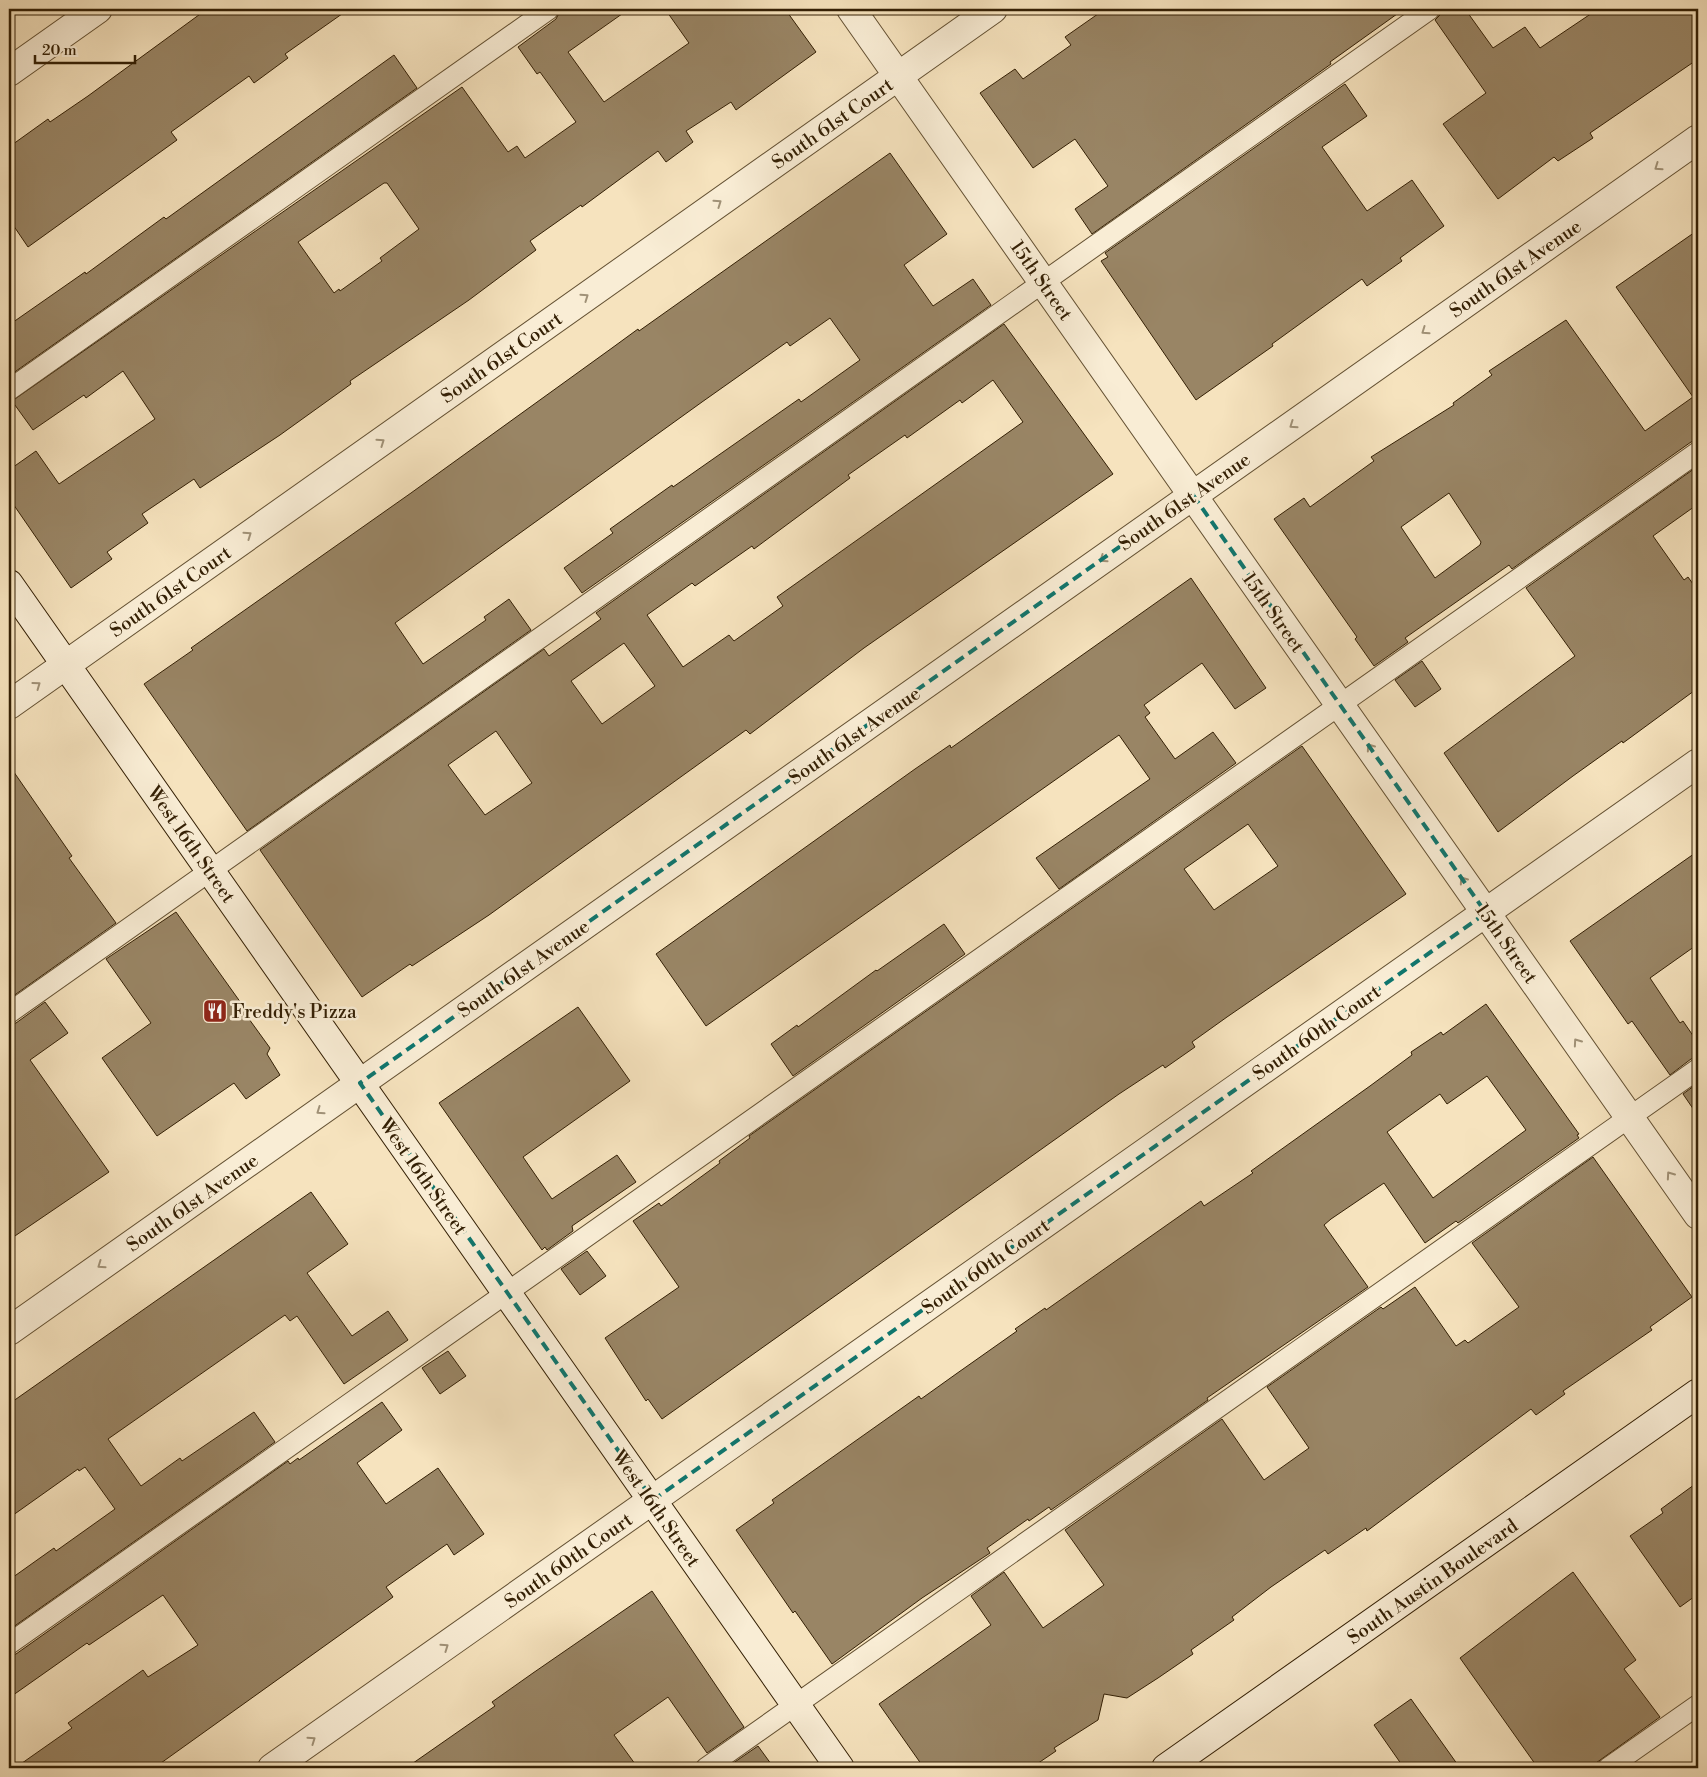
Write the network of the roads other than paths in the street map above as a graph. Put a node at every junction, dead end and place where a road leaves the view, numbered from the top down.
1 (98, 9) edge
2 (549, 9) edge
3 (851, 9) edge
4 (993, 9) edge
5 (1430, 9) edge
6 (9, 72) edge
7 (898, 76) junction
8 (1698, 139) edge
9 (1043, 283) junction
10 (9, 390) edge
11 (1698, 452) edge
12 (1193, 496) junction
13 (9, 584) edge
14 (66, 664) junction
15 (9, 705) edge
16 (1340, 705) junction
17 (1698, 763) edge
18 (210, 871) junction
19 (1486, 912) junction
20 (9, 1013) edge
21 (1698, 1069) edge
22 (360, 1083) junction
23 (1630, 1117) junction
24 (1698, 1215) edge
25 (506, 1293) junction
26 (9, 1330) edge
27 (1698, 1393) edge
28 (652, 1500) junction
29 (9, 1644) edge
30 (796, 1705) junction
31 (1698, 1705) edge
32 (272, 1768) edge
33 (706, 1768) edge
34 (840, 1768) edge
35 (1166, 1768) edge
36 (1608, 1768) edge

1 - 6 street
2 - 10 lane
3 - 7 street, 15th Street
4 - 7 street, South 61st Court
5 - 9 lane
7 - 9 street, 15th Street
14 -> 7 street, South 61st Court
8 -> 12 street, South 61st Avenue
9 - 12 street, 15th Street
9 - 18 lane
11 - 16 lane
12 - 16 street, 15th Street
12 -> 22 street, South 61st Avenue
13 - 14 street, West 16th Street
15 -> 14 street, South 61st Court
14 - 18 street, West 16th Street
19 -> 16 street, 15th Street
16 - 25 lane
17 - 19 street, South 60th Court
18 - 20 lane
18 - 22 street, West 16th Street
23 -> 19 street, 15th Street
19 - 28 street, South 60th Court
21 - 23 lane
22 - 25 street, West 16th Street
22 -> 26 street, South 61st Avenue
24 -> 23 street, 15th Street
23 - 30 lane
25 - 28 street, West 16th Street
25 - 29 lane
27 - 35 street, South Austin Boulevard
28 - 30 street, West 16th Street
32 -> 28 street, South 60th Court
30 - 33 lane
30 - 34 street, West 16th Street
31 - 36 lane

